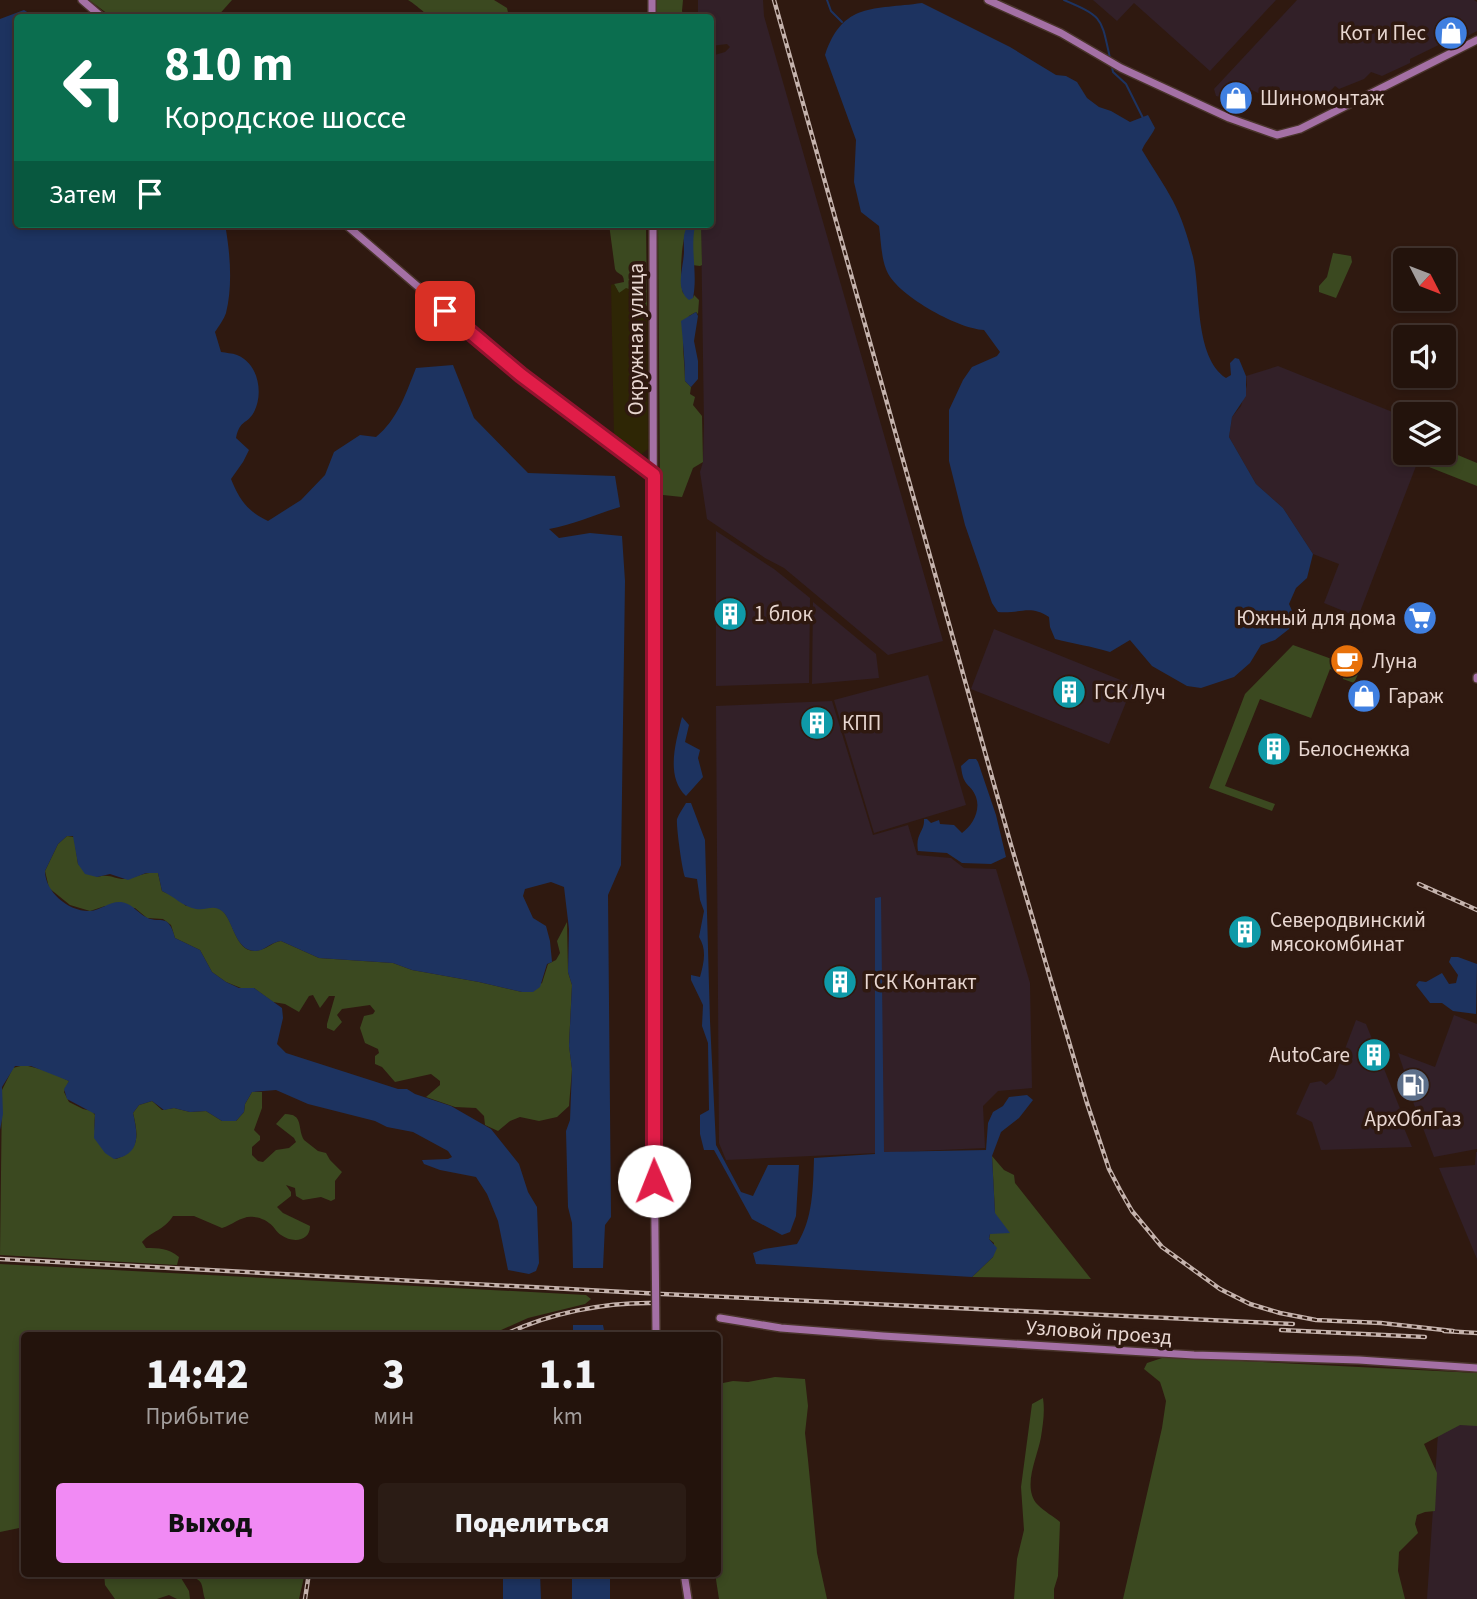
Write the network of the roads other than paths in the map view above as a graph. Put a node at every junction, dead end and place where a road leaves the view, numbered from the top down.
1 (82, 0) edge
2 (988, 0) edge
3 (98, 14) edge
4 (1477, 40) edge
5 (350, 228) edge
6 (653, 228) edge
7 (654, 475) junction
8 (720, 1318) dead end
9 (656, 1332) edge
10 (1477, 1368) edge
11 (685, 1577) edge
12 (688, 1599) edge

1 - 3 main road
2 - 4 main road
5 - 7 main road
6 - 7 main road, Окружная улица
7 - 9 main road, Окружная улица, bridge
8 - 10 main road, Узловой проезд
11 - 12 main road

